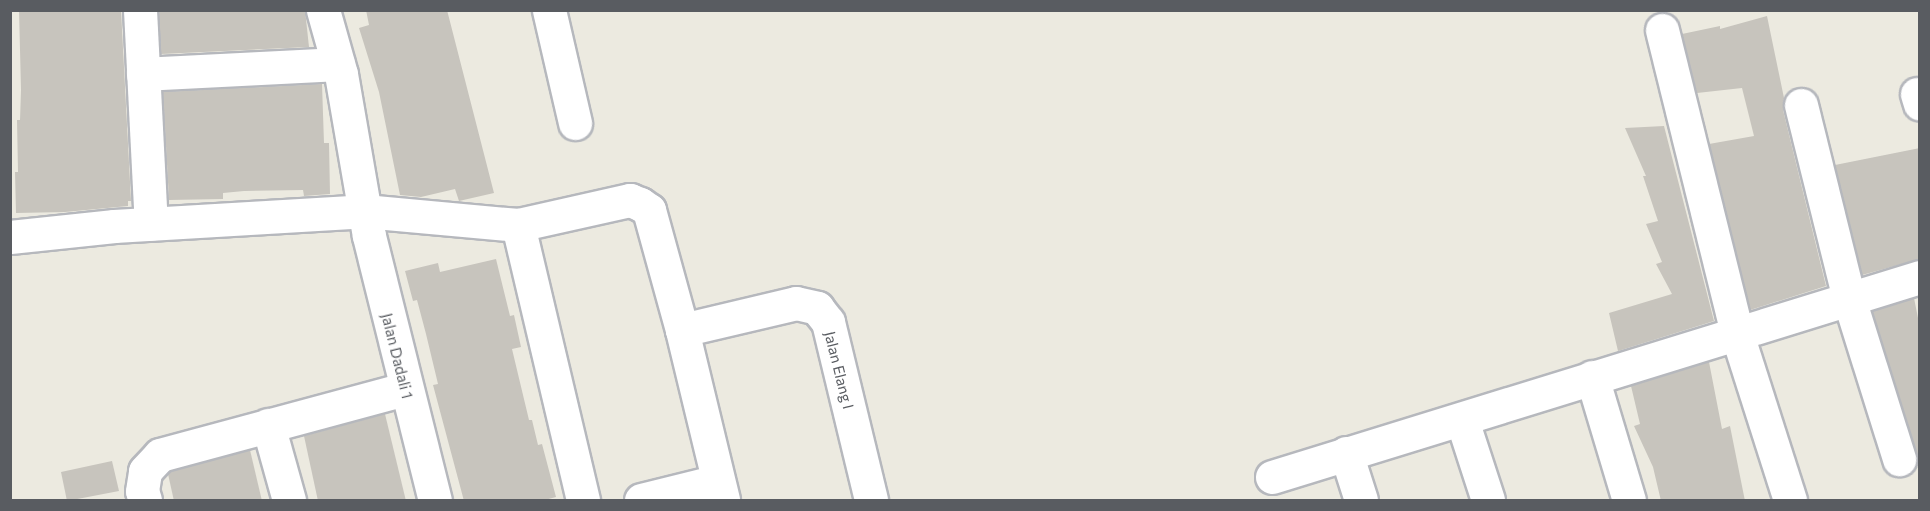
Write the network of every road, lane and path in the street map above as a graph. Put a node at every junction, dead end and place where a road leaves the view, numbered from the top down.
1 (140, 10) edge
2 (323, 10) edge
3 (549, 10) edge
4 (1662, 30) dead end
5 (338, 64) junction
6 (143, 74) junction
7 (1801, 105) dead end
8 (575, 123) dead end
9 (364, 211) junction
10 (151, 224) junction
11 (518, 225) junction
12 (10, 237) edge
13 (1920, 277) edge
14 (1849, 299) junction
15 (682, 330) junction
16 (1737, 334) junction
17 (1592, 377) junction
18 (405, 389) junction
19 (1462, 420) junction
20 (268, 425) junction
21 (1346, 453) junction
22 (1899, 459) dead end
23 (1272, 477) dead end
24 (145, 486) edge
25 (720, 491) edge
26 (289, 501) edge
27 (435, 501) edge
28 (583, 501) edge
29 (640, 501) edge
30 (871, 501) edge
31 (1361, 501) edge
32 (1488, 501) edge
33 (1629, 501) edge
34 (1790, 501) edge

1 - 6 street
2 - 5 street, Jalan Dadali 1
3 - 8 street
4 - 16 street
5 - 6 street
5 - 9 street, Jalan Dadali 1
6 - 10 street
7 - 14 street
9 - 10 street
9 - 11 street
9 - 18 street, Jalan Dadali 1
10 - 12 street
11 - 15 street
11 - 28 street
13 - 14 street
14 - 16 street
14 - 22 street
15 - 25 street
15 - 30 street, Jalan Elang I
16 - 17 street
16 - 34 street
17 - 19 street
17 - 33 street
18 - 20 street
18 - 27 street, Jalan Dadali 1
19 - 21 street
19 - 32 street
20 - 24 street
20 - 26 street
21 - 23 street
21 - 31 street
25 - 29 street

